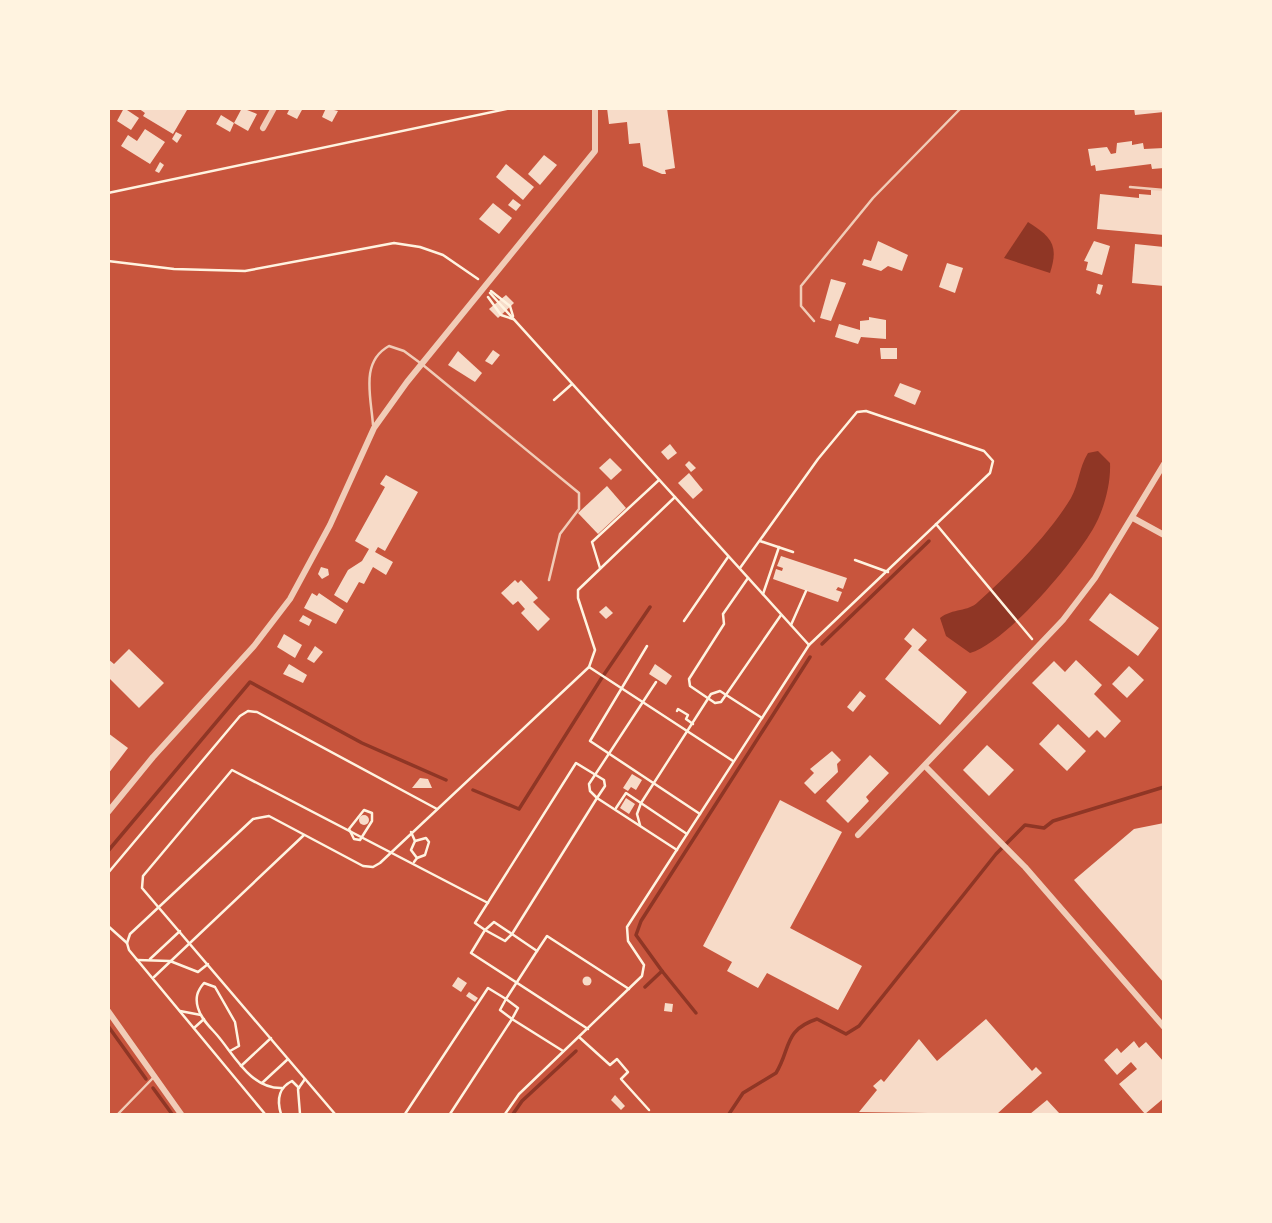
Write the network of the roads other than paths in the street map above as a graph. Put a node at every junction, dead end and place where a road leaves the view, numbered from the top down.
1 (274, 108) edge
2 (595, 108) edge
3 (961, 108) edge
4 (263, 128) dead end
5 (1130, 187) dead end
6 (1164, 190) edge
7 (814, 321) dead end
8 (423, 365) junction
9 (374, 428) junction
10 (1164, 464) edge
11 (1133, 518) junction
12 (1164, 535) edge
13 (549, 580) dead end
14 (926, 767) junction
15 (108, 812) edge
16 (858, 835) dead end
17 (108, 1012) edge
18 (1164, 1027) edge
19 (154, 1077) junction
20 (118, 1115) edge
21 (181, 1115) edge

1 - 4 street
2 - 8 street
3 - 7 lane
5 - 6 lane
8 - 9 street
8 - 9 lane
8 - 13 lane
9 - 15 street
10 - 11 street
11 - 12 street
11 - 14 street
14 - 16 street
14 - 18 street
17 - 19 street
19 - 20 lane
19 - 21 street

